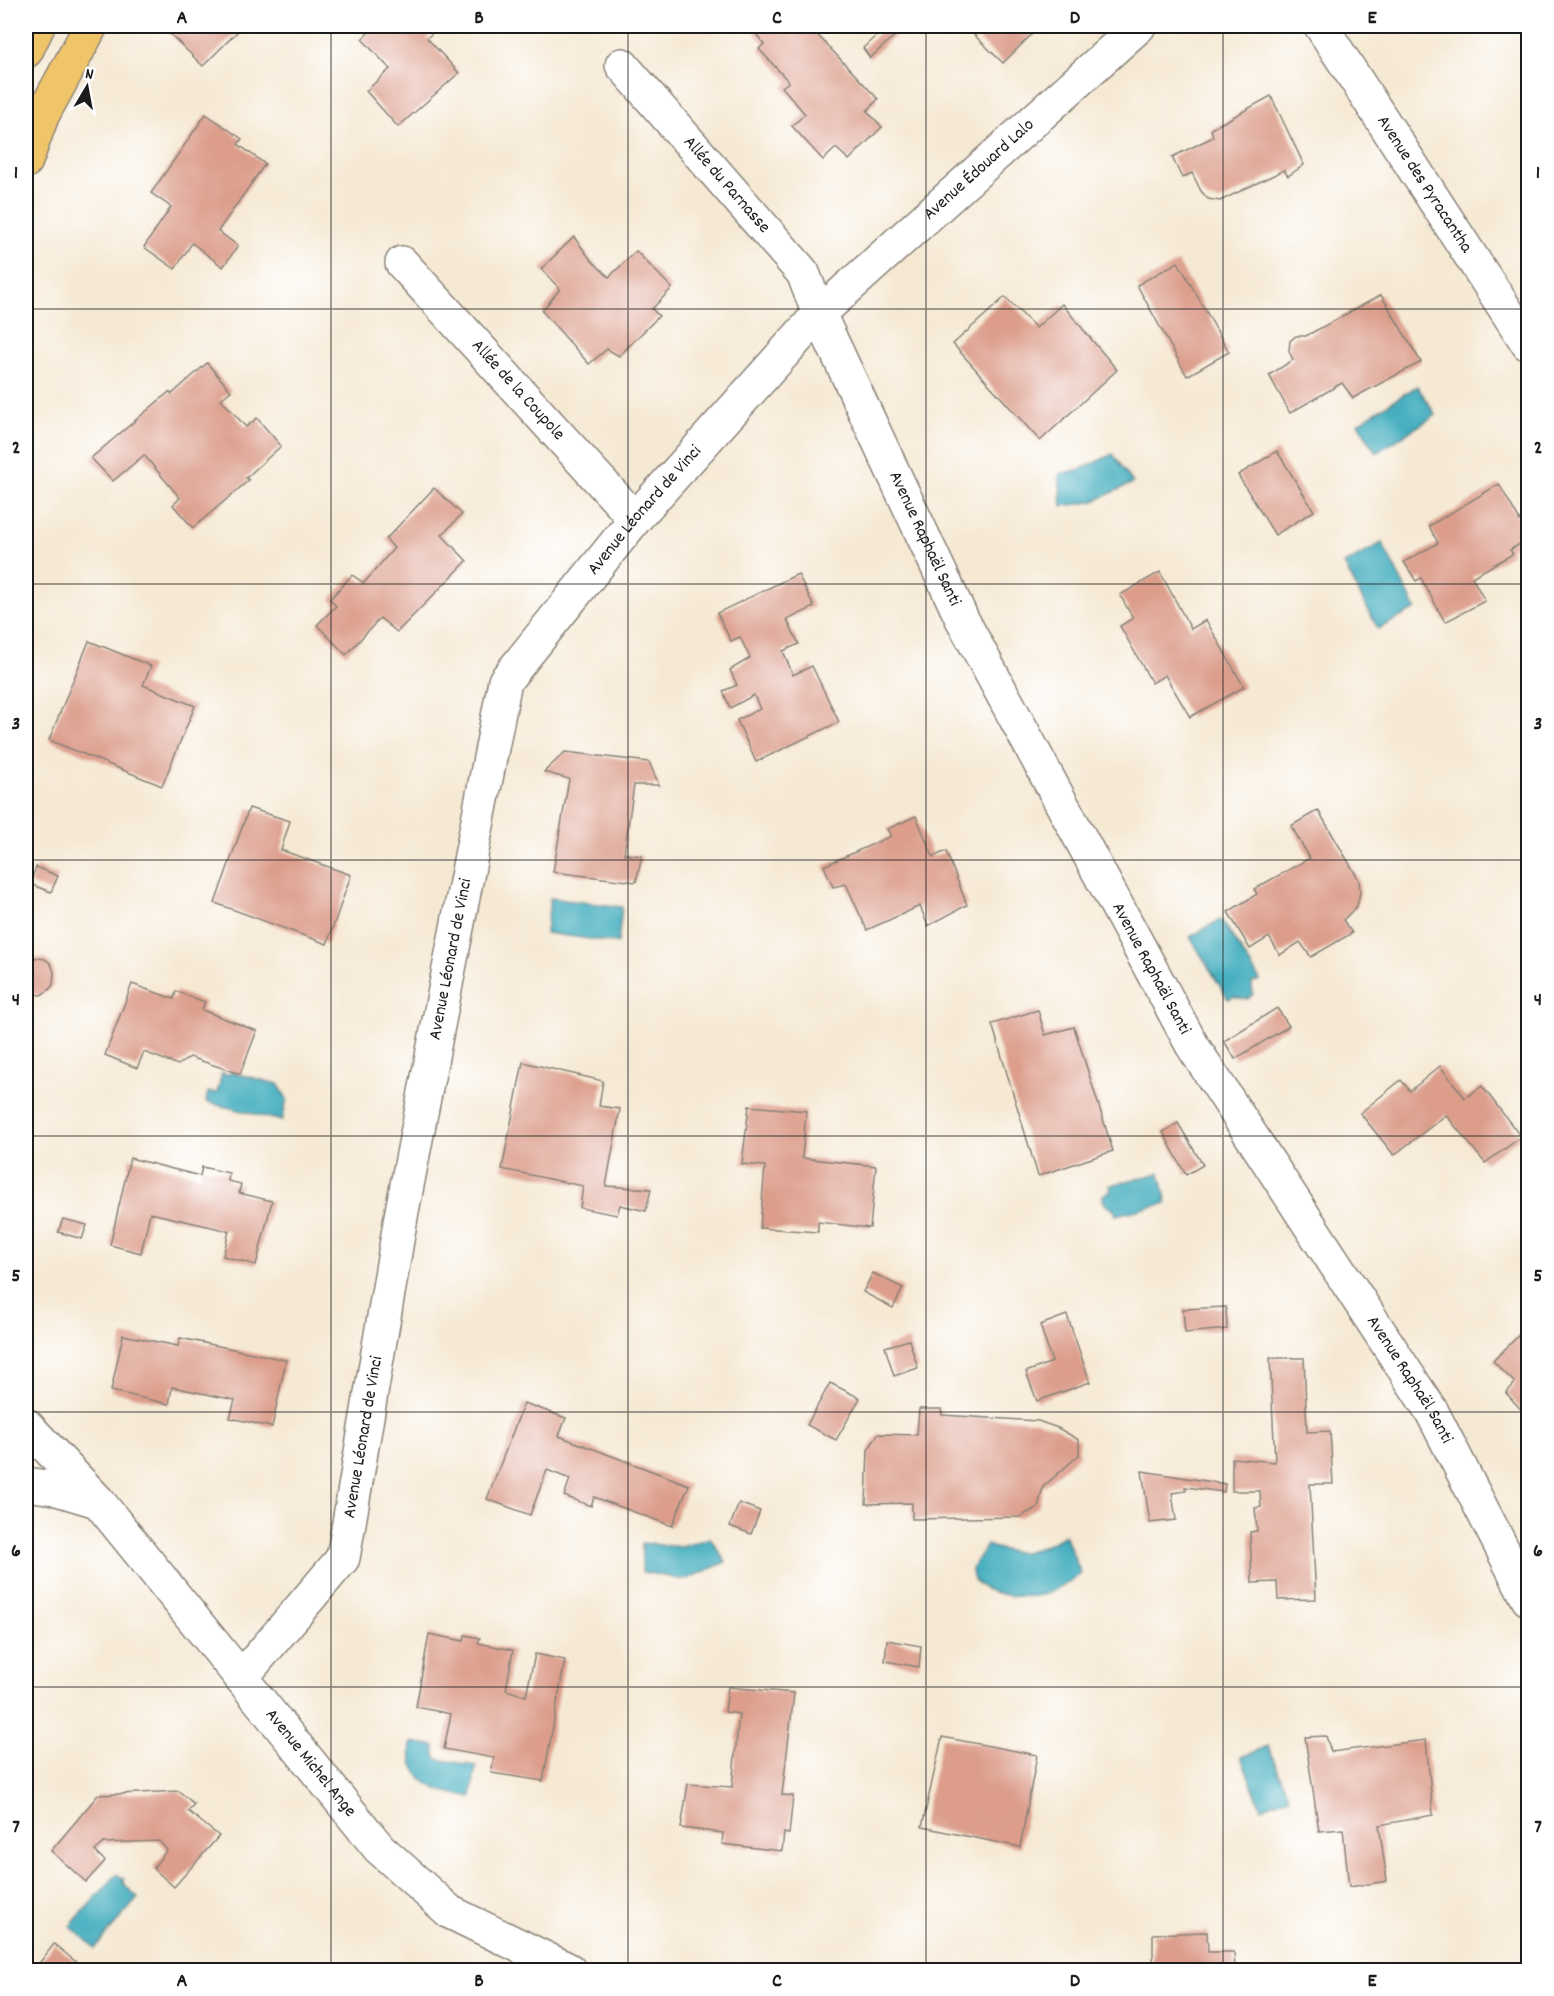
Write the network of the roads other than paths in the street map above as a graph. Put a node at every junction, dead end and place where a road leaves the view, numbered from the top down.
1 (38, 26) edge
2 (92, 26) edge
3 (1136, 26) edge
4 (1321, 26) edge
5 (26, 51) edge
6 (622, 64) dead end
7 (26, 161) edge
8 (402, 263) dead end
9 (819, 314) junction
10 (1528, 344) edge
11 (635, 519) junction
12 (26, 1425) edge
13 (26, 1484) edge
14 (98, 1501) junction
15 (1528, 1599) edge
16 (241, 1678) junction
17 (569, 1971) edge

1 - 5 main road
2 - 7 main road
3 - 9 street, Avenue Édouard Lalo
4 - 10 street, Avenue des Pyracantha
6 - 9 street, Allée du Parnasse
8 - 11 street, Allée de la Coupole
9 - 11 street, Avenue Léonard de Vinci
9 - 15 street, Avenue Raphaël Santi
11 - 16 street, Avenue Léonard de Vinci
12 - 14 street, Avenue Michel Ange
13 - 14 street
14 - 16 street, Avenue Michel Ange
16 - 17 street, Avenue Michel Ange

